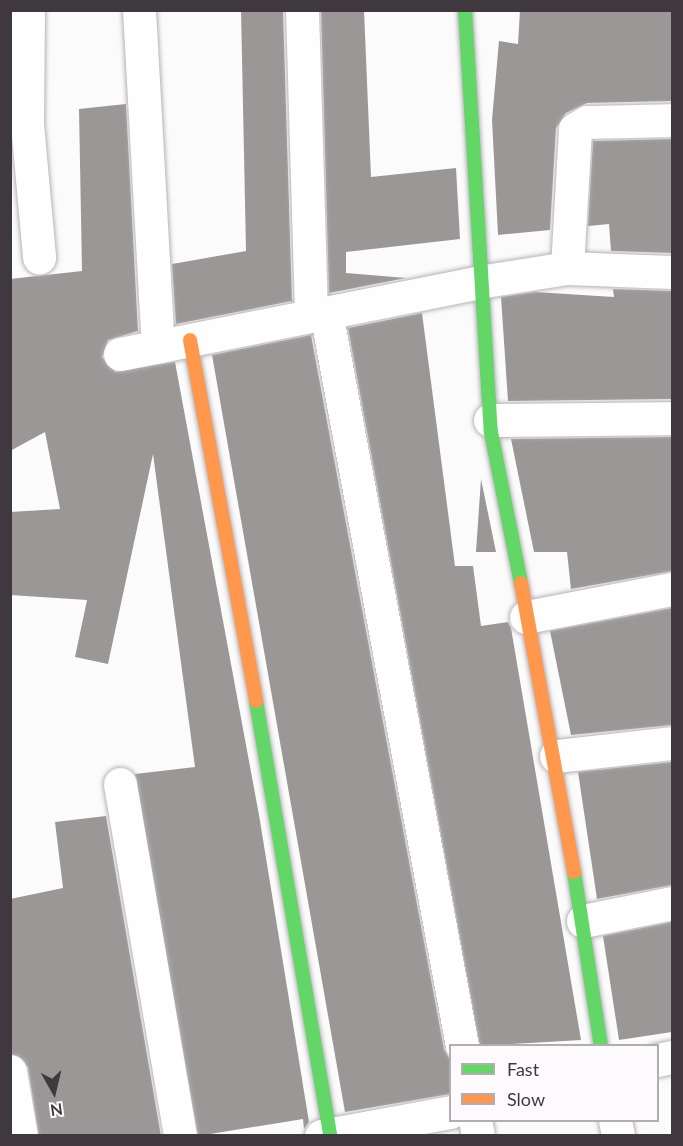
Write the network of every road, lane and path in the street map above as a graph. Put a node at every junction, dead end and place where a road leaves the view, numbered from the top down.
1 (28, 10) edge
2 (138, 10) edge
3 (302, 10) edge
4 (465, 10) edge
5 (672, 120) edge
6 (39, 257) dead end
7 (567, 268) junction
8 (672, 272) edge
9 (485, 280) junction
10 (318, 313) junction
11 (190, 340) junction
12 (158, 346) junction
13 (120, 354) dead end
14 (672, 418) edge
15 (490, 420) junction
16 (672, 589) edge
17 (526, 617) junction
18 (672, 743) edge
19 (556, 756) junction
20 (120, 784) dead end
21 (672, 903) edge
22 (583, 921) junction
23 (462, 1044) edge
24 (602, 1044) edge
25 (10, 1071) edge
26 (449, 1112) edge
27 (327, 1135) edge
28 (21, 1136) edge
29 (180, 1136) edge

1 - 6 street
2 - 12 street
3 - 10 street
4 - 9 street
5 - 7 street
7 - 8 street
7 - 9 street
9 - 10 street
9 - 15 street
10 - 11 street
10 - 23 street
11 - 12 street
11 - 27 street
12 - 13 street
14 - 15 street
15 - 17 street
16 - 17 street
17 - 19 street
18 - 19 street
19 - 22 street
20 - 29 street
21 - 22 street
22 - 24 street
25 - 28 street
26 - 27 street

